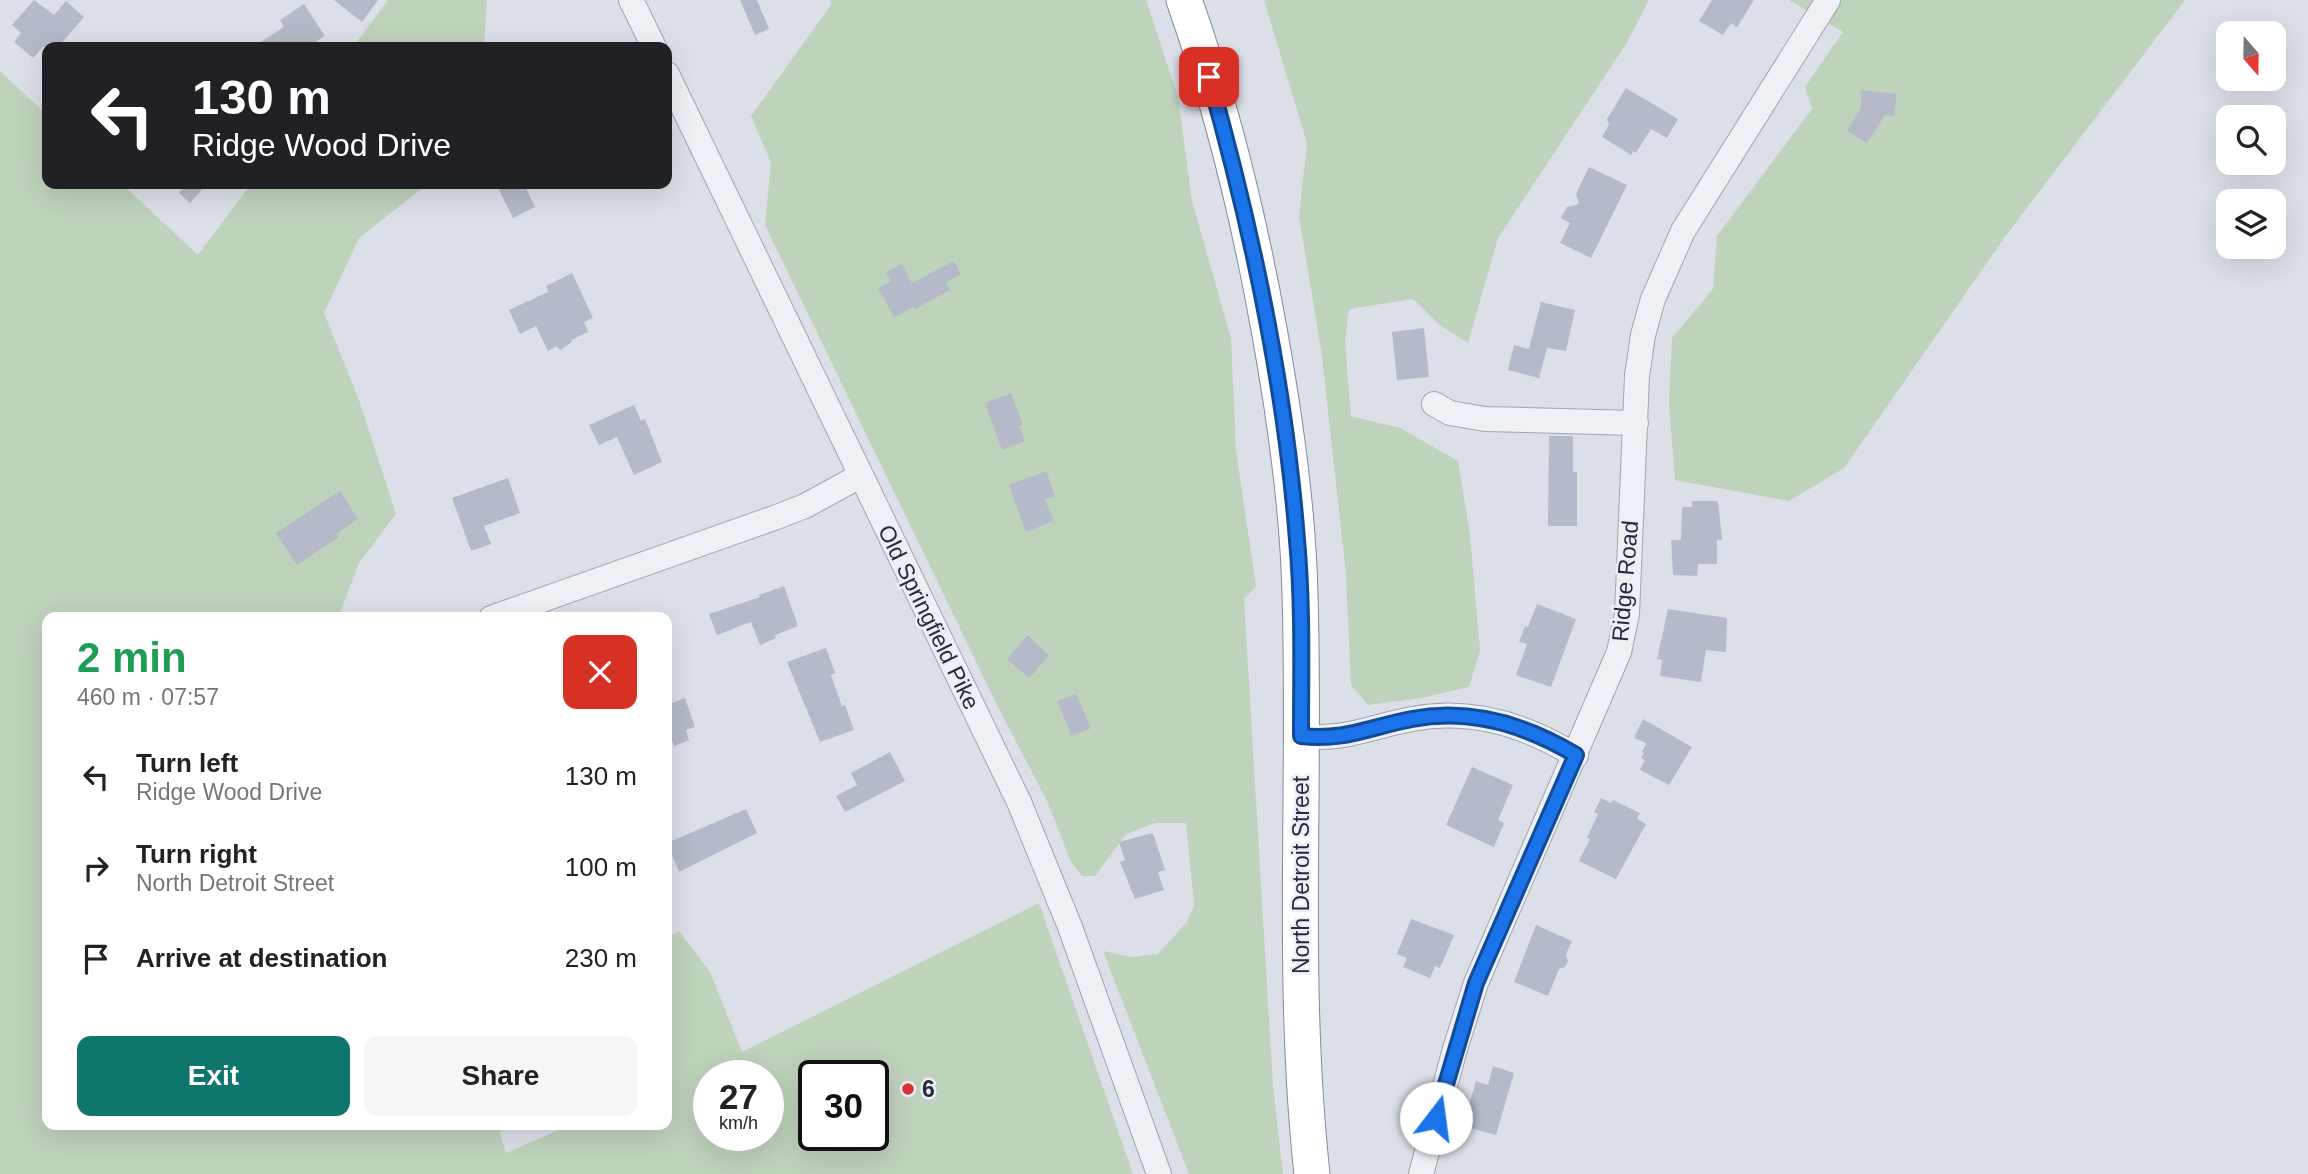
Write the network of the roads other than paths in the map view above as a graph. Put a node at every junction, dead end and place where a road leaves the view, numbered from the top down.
1 (631, 0) edge
2 (1184, 0) edge
3 (1828, 0) edge
4 (652, 42) edge
5 (672, 84) edge
6 (1434, 404) dead end
7 (1636, 423) junction
8 (860, 476) junction
9 (508, 612) edge
10 (1301, 736) junction
11 (1576, 755) junction
12 (1159, 1174) edge
13 (1312, 1174) edge
14 (1421, 1174) edge

1 - 4 street
2 - 10 highway, North Detroit Street
3 - 7 street, Ridge Road
5 - 8 street, Old Springfield Pike
6 - 7 street
7 - 11 street, Ridge Road
8 - 9 street
8 - 12 street, Old Springfield Pike
10 - 11 street
10 - 13 highway, North Detroit Street
11 - 14 street, Ridge Road

